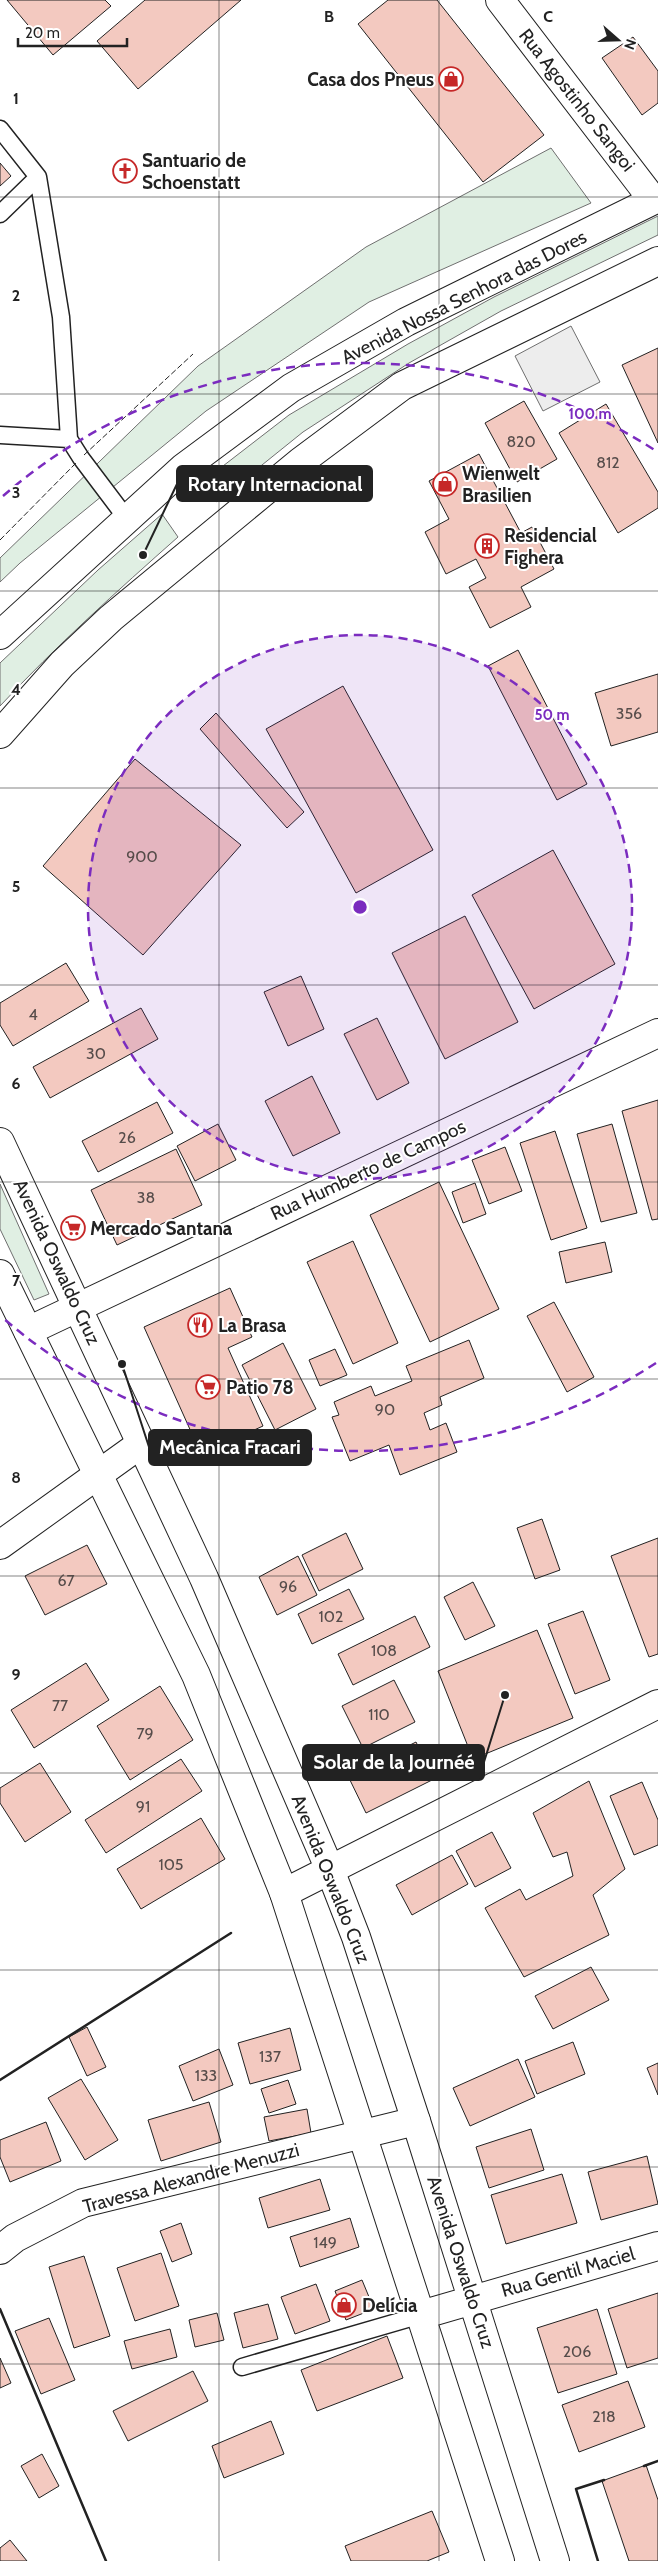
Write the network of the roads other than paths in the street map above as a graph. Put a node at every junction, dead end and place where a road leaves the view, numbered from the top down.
1 (500, 0) edge
2 (0, 129) edge
3 (38, 177) junction
4 (656, 199) edge
5 (0, 214) edge
6 (658, 261) edge
7 (0, 435) edge
8 (69, 439) junction
9 (127, 519) junction
10 (0, 635) edge
11 (0, 734) edge
12 (658, 1033) edge
13 (0, 1142) edge
14 (0, 1274) edge
15 (78, 1308) junction
16 (28, 1331) junction
17 (142, 1443) junction
18 (97, 1474) junction
19 (0, 1545) edge
20 (658, 1704) edge
21 (330, 1870) junction
22 (284, 1893) junction
23 (416, 2121) junction
24 (362, 2134) junction
25 (658, 2246) edge
26 (0, 2250) edge
27 (472, 2300) junction
28 (421, 2315) junction
29 (242, 2366) dead end
30 (500, 2561) edge
31 (555, 2561) edge

1 - 4 street, Rua Agostinho Sangoi
2 - 3 lane
3 - 5 lane
3 - 8 lane
4 - 9 street, Avenida Nossa Senhora das Dores
6 - 11 street
7 - 8 lane
8 - 9 lane
9 - 10 street, Avenida Nossa Senhora das Dores
12 - 15 street, Rua Humberto de Campos
13 - 15 street, Avenida Oswaldo Cruz
14 - 16 street
15 - 16 street, Rua Humberto de Campos
15 - 17 street, Avenida Oswaldo Cruz
16 - 18 street
17 - 18 street
17 - 21 street, Avenida Oswaldo Cruz
18 - 19 street
18 - 22 street
20 - 21 street
21 - 22 street
21 - 23 street, Avenida Oswaldo Cruz
22 - 24 street
23 - 24 street, Travessa Alexandre Menuzzi
23 - 27 street, Avenida Oswaldo Cruz
24 - 26 street, Travessa Alexandre Menuzzi
24 - 28 street
25 - 27 street, Rua Gentil Maciel
27 - 28 street, Rua Gentil Maciel
27 - 31 street, Avenida Oswaldo Cruz
28 - 29 lane
28 - 30 street

